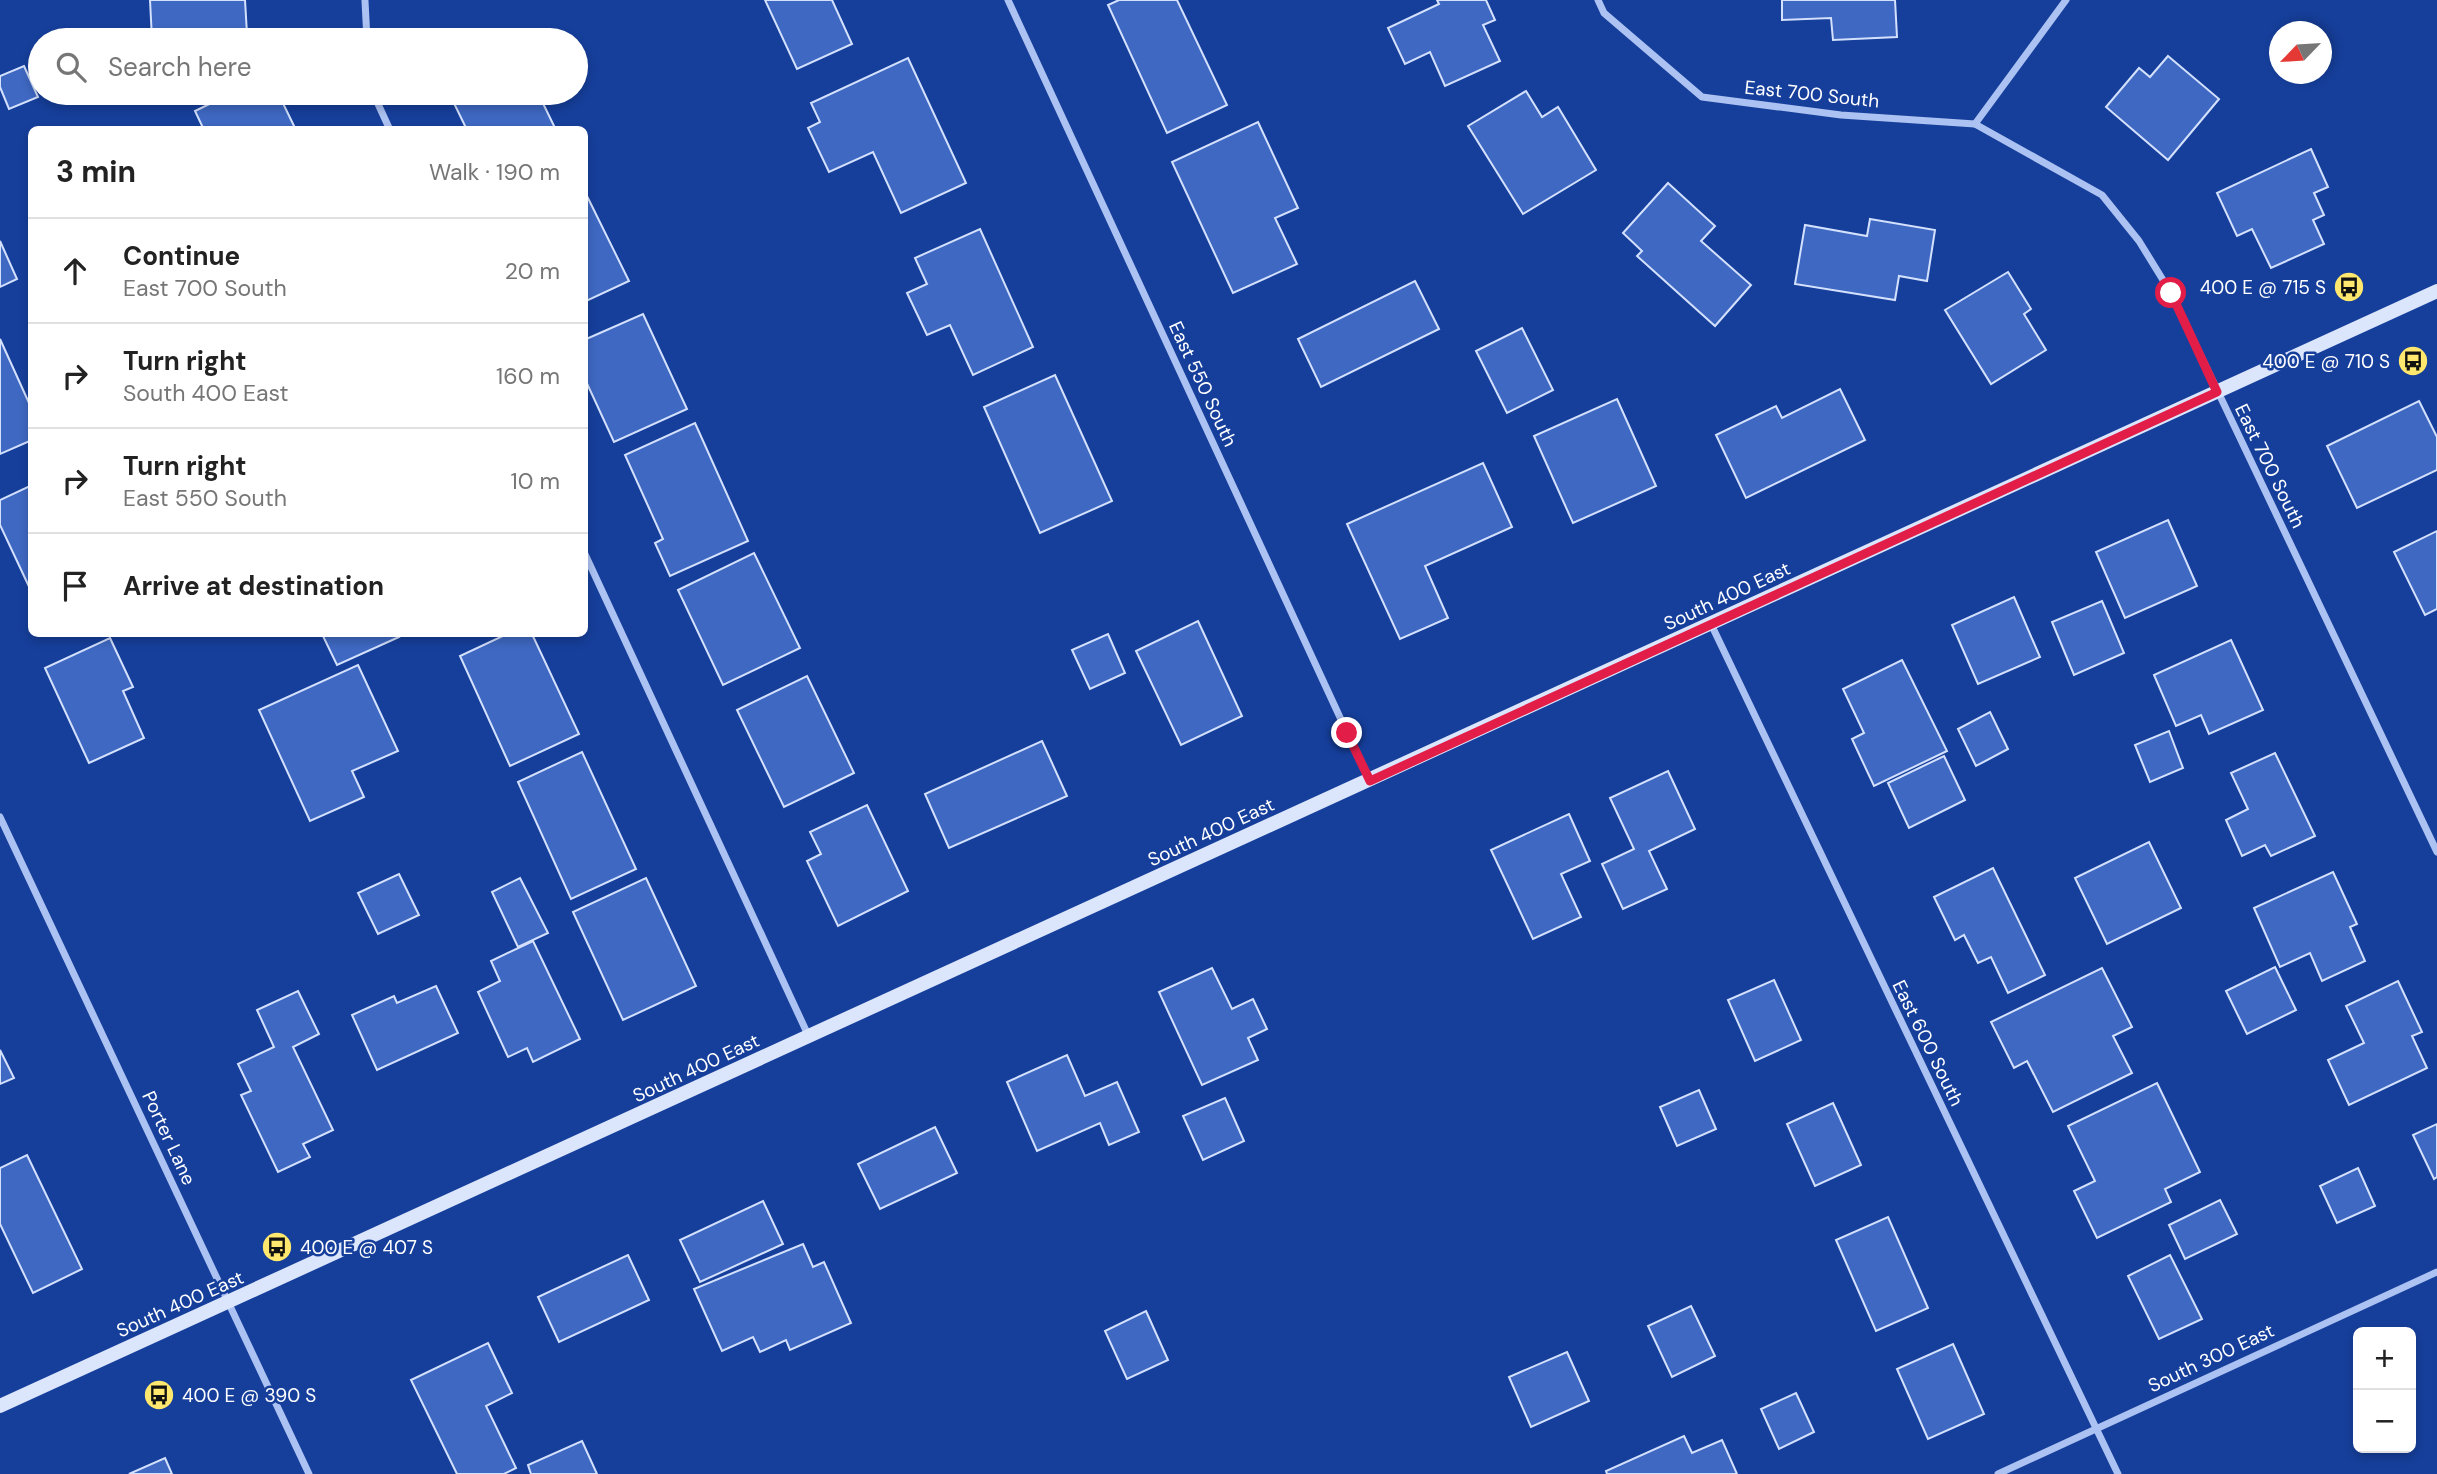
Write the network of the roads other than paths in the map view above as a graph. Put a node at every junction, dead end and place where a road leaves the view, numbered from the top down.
1 (1008, 0) edge
2 (1598, 0) edge
3 (2066, 0) edge
4 (365, 1) edge
5 (366, 28) edge
6 (379, 105) edge
7 (1975, 124) junction
8 (388, 126) edge
9 (2437, 291) edge
10 (2217, 392) junction
11 (588, 561) edge
12 (1711, 624) junction
13 (1370, 781) junction
14 (0, 817) edge
15 (2437, 852) edge
16 (809, 1038) junction
17 (2437, 1272) edge
18 (229, 1303) junction
19 (0, 1406) edge
20 (2095, 1429) junction
21 (309, 1474) edge
22 (1998, 1474) edge
23 (2118, 1474) edge

1 - 13 street, East 550 South
2 - 7 street, East 700 South
3 - 7 street
4 - 5 street
6 - 8 street
7 - 10 street, East 700 South
9 - 10 street, South 400 East
10 - 12 street, South 400 East
10 - 15 street, East 700 South
11 - 16 street
12 - 13 street, South 400 East
12 - 20 street, East 600 South
13 - 16 street, South 400 East
14 - 18 street, Porter Lane
16 - 18 street, South 400 East
17 - 20 street, South 300 East
18 - 19 street, South 400 East
18 - 21 street, Porter Lane
20 - 22 street, South 300 East
20 - 23 street, East 600 South

